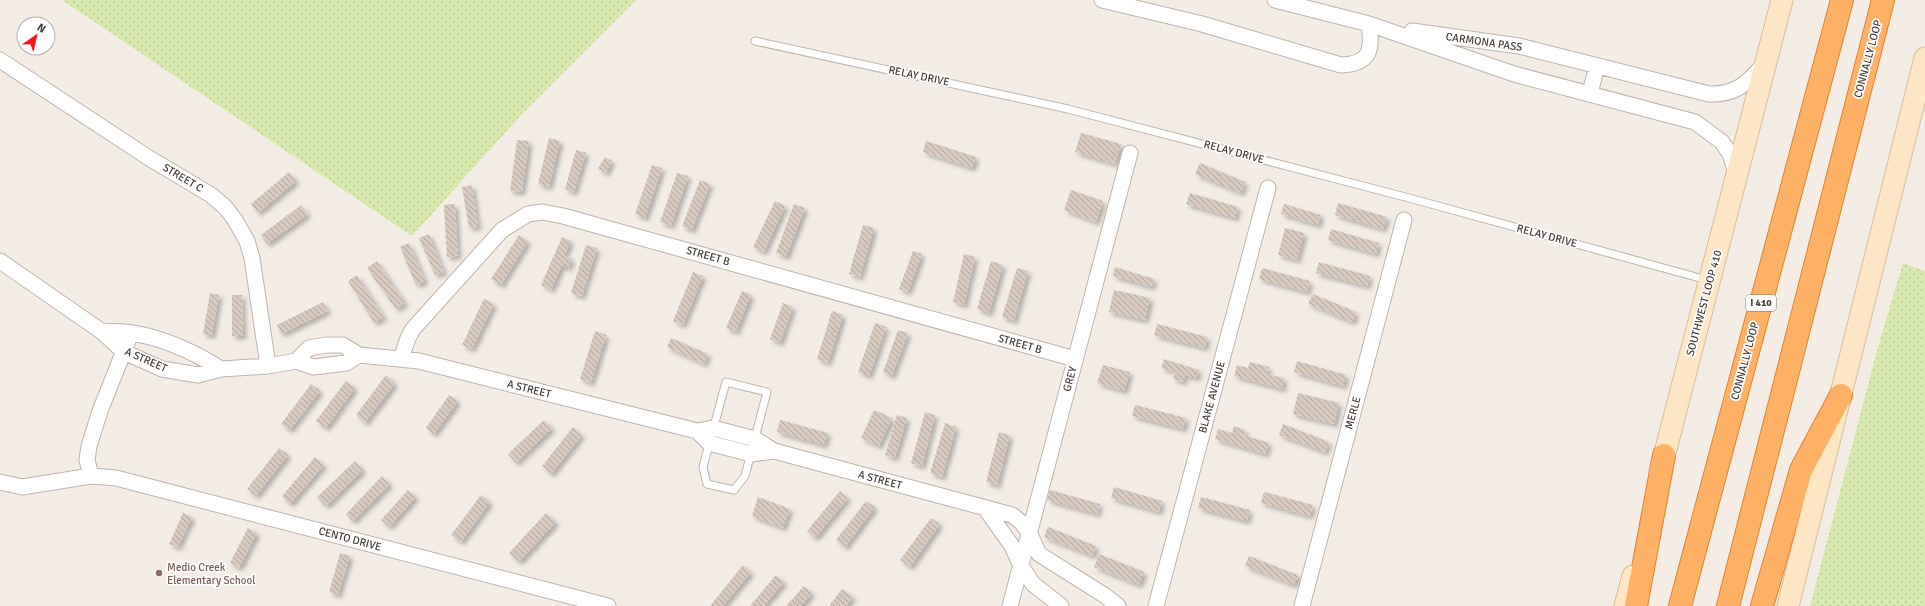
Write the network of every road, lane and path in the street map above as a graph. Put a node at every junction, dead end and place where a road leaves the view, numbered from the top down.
1 (1102, 0) edge
2 (1275, 0) edge
3 (1782, 0) edge
4 (1842, 0) edge
5 (1883, 0) edge
6 (1369, 24) junction
7 (755, 41) dead end
8 (1925, 58) edge
9 (0, 60) edge
10 (1764, 64) junction
11 (1598, 66) junction
12 (1590, 93) junction
13 (1130, 152) dead end
14 (1737, 177) junction
15 (1268, 188) dead end
16 (1404, 220) dead end
17 (0, 261) edge
18 (1710, 281) junction
19 (101, 331) junction
20 (131, 333) junction
21 (124, 352) junction
22 (359, 354) junction
23 (401, 359) junction
24 (1075, 359) junction
25 (296, 361) junction
26 (268, 366) junction
27 (221, 369) junction
28 (1841, 395) junction
29 (713, 428) junction
30 (697, 431) junction
31 (755, 439) junction
32 (709, 443) junction
33 (774, 451) junction
34 (751, 454) junction
35 (1664, 455) junction
36 (91, 476) junction
37 (0, 482) edge
38 (985, 508) junction
39 (1030, 534) junction
40 (1021, 566) junction
41 (608, 606) edge
42 (1010, 606) edge
43 (1061, 606) edge
44 (1118, 606) edge
45 (1156, 606) edge
46 (1302, 606) edge
47 (1624, 606) edge
48 (1636, 606) edge
49 (1680, 606) edge
50 (1728, 606) edge
51 (1762, 606) edge
52 (1788, 606) edge

1 - 6 street
2 - 6 street, CARMONA PASS
3 - 10 main road, SOUTHWEST LOOP 410
4 - 49 highway, CONNALLY LOOP / I 410
5 - 50 highway, CONNALLY LOOP
6 - 11 street, CARMONA PASS
6 - 12 street, CARMONA PASS
7 - 18 lane, RELAY DRIVE
8 - 28 main road
9 - 26 street, STREET C
10 - 11 street, CARMONA PASS
10 - 14 main road, SOUTHWEST LOOP 410
11 - 12 street
12 - 14 street, CARMONA PASS
13 - 24 street, GREY
14 - 18 main road, SOUTHWEST LOOP 410
15 - 45 street, BLAKE AVENUE
16 - 46 street, MERLE
17 - 19 street, A STREET
18 - 35 main road, SOUTHWEST LOOP 410
19 - 20 street, A STREET
19 - 21 street, A STREET
20 - 21 street
20 - 27 street, A STREET
21 - 27 street, A STREET
21 - 36 street
22 - 23 street, A STREET
22 - 25 street, A STREET
22 - 25 street, A STREET
23 - 24 street, STREET B
23 - 30 street, A STREET
24 - 39 street, GREY
25 - 26 street, A STREET
26 - 27 street, A STREET
28 - 51 highway
28 - 52 main road
29 - 30 street, A STREET
29 - 31 street, A STREET
29 - 31 lane
29 - 32 lane
30 - 32 street
31 - 33 street, A STREET
31 - 34 lane
32 - 34 street, A STREET
32 - 34 lane
33 - 34 street, A STREET
33 - 38 street, A STREET
35 - 47 main road, SOUTHWEST LOOP 410
35 - 48 highway
36 - 37 street, CENTO DRIVE
36 - 41 street, CENTO DRIVE
38 - 39 street, A STREET
38 - 40 street
39 - 40 street, GREY
39 - 44 street, A STREET
40 - 42 street, GREY
40 - 43 street

